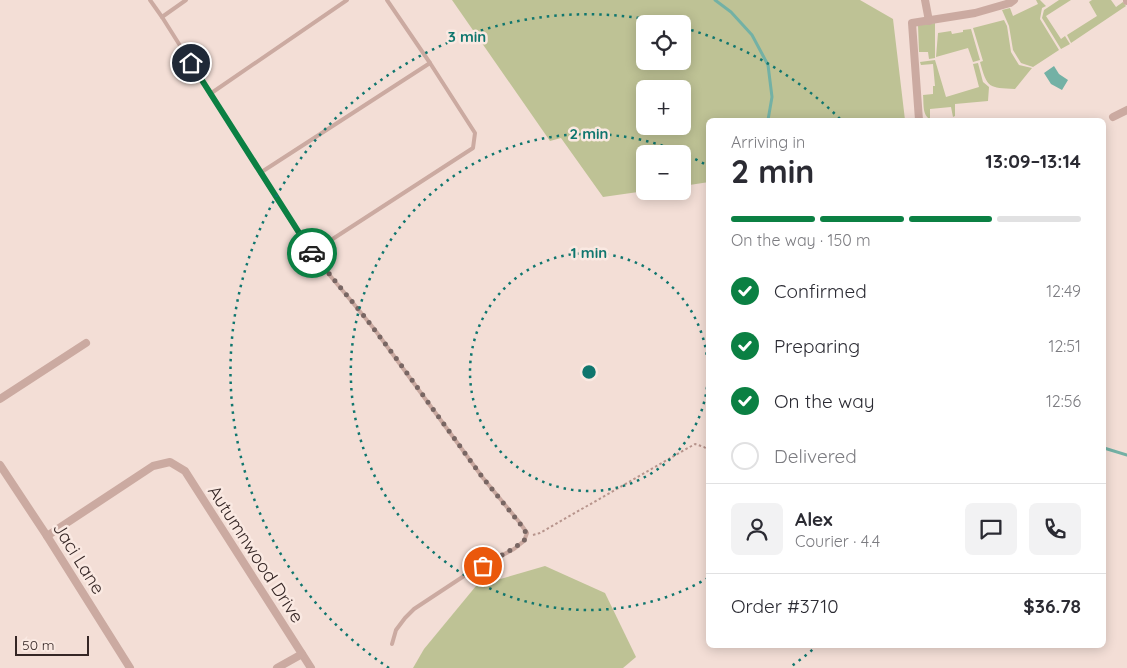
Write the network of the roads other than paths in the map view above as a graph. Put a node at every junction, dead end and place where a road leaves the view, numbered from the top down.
1 (150, 0) edge
2 (186, 0) edge
3 (347, 0) edge
4 (387, 0) edge
5 (925, 0) edge
6 (1014, 0) edge
7 (162, 17) junction
8 (929, 21) junction
9 (430, 63) junction
10 (210, 94) junction
11 (1127, 110) edge
12 (1113, 117) dead end
13 (918, 118) edge
14 (260, 173) junction
15 (311, 253) junction
16 (86, 343) dead end
17 (0, 399) edge
18 (0, 465) edge
19 (47, 536) junction
20 (392, 644) dead end
21 (302, 654) junction
22 (130, 668) edge
23 (277, 668) edge
24 (311, 668) edge

1 - 7 lane
2 - 7 lane
3 - 10 lane
4 - 9 lane
5 - 8 street
6 - 8 street
7 - 10 lane
8 - 13 street
9 - 14 lane
9 - 15 lane
10 - 14 lane
11 - 12 street
14 - 15 lane
15 - 20 lane
16 - 17 street
18 - 19 street, Jaci Lane
19 - 21 street, Autumnwood Drive
19 - 22 street, Jaci Lane
21 - 23 street
21 - 24 street, Autumnwood Drive

